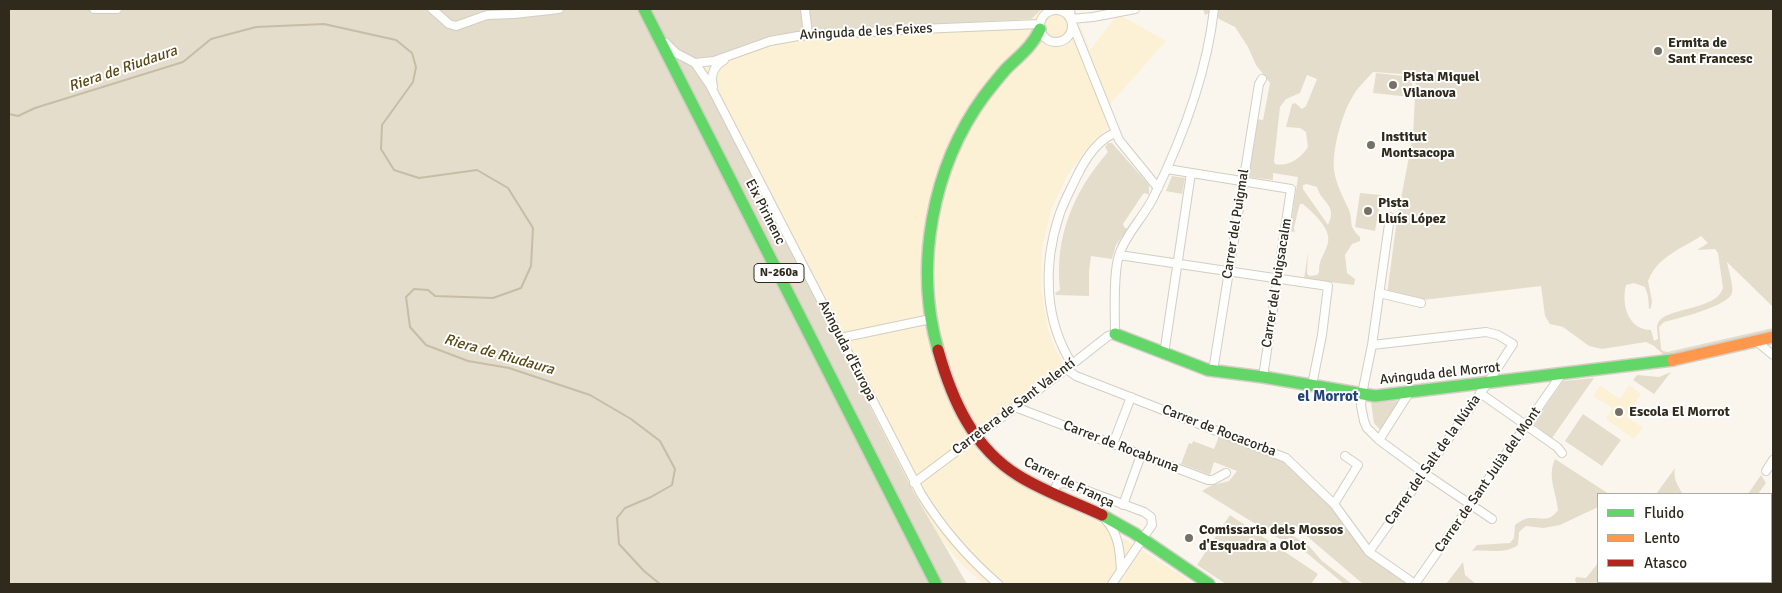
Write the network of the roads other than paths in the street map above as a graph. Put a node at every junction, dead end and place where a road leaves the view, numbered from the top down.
1 (94, 9) edge
2 (117, 9) edge
3 (432, 9) edge
4 (559, 9) edge
5 (644, 9) edge
6 (805, 9) edge
7 (1055, 9) edge
8 (1070, 9) edge
9 (1134, 9) edge
10 (1214, 9) edge
11 (1071, 21) junction
12 (1040, 27) junction
13 (656, 30) junction
14 (808, 35) junction
15 (1049, 41) junction
16 (1062, 41) junction
17 (1025, 50) junction
18 (1084, 54) junction
19 (732, 55) junction
20 (695, 63) junction
21 (1262, 79) dead end
22 (719, 102) junction
23 (1115, 132) junction
24 (1166, 169) junction
25 (1191, 173) junction
26 (1243, 181) junction
27 (1158, 188) junction
28 (1390, 217) dead end
29 (1120, 255) junction
30 (1177, 264) junction
31 (1228, 271) junction
32 (1278, 279) junction
33 (1379, 293) junction
34 (1421, 303) dead end
35 (931, 319) junction
36 (1115, 334) junction
37 (1773, 337) edge
38 (840, 338) junction
39 (1756, 341) junction
40 (1372, 345) junction
41 (1164, 354) junction
42 (1773, 355) edge
43 (1069, 366) junction
44 (1213, 371) junction
45 (1561, 375) junction
46 (1263, 377) junction
47 (1312, 385) junction
48 (1483, 388) junction
49 (1409, 393) junction
50 (1362, 394) junction
51 (1131, 397) junction
52 (1015, 407) junction
53 (1526, 425) junction
54 (975, 437) junction
55 (1379, 440) junction
56 (1113, 444) junction
57 (1562, 453) dead end
58 (1141, 455) junction
59 (1345, 456) dead end
60 (1773, 460) edge
61 (1766, 471) dead end
62 (1226, 473) dead end
63 (1424, 473) junction
64 (914, 483) junction
65 (1053, 493) junction
66 (1334, 504) junction
67 (1470, 504) junction
68 (1123, 505) junction
69 (1100, 514) junction
70 (1492, 518) dead end
71 (914, 537) junction
72 (1142, 539) junction
73 (1369, 552) junction
74 (1121, 571) junction
75 (936, 584) edge
76 (943, 584) edge
77 (998, 584) edge
78 (1112, 584) edge
79 (1209, 584) edge
80 (1415, 584) edge

1 - 2 street
3 - 4 street
5 - 13 street, Eix Pirinenc / N-260a
6 - 14 street
7 - 11 street
7 - 12 street
8 - 11 street
9 - 11 street
10 - 24 street
11 - 16 street
11 - 18 street
12 - 14 street, Avinguda de les Feixes
12 - 15 street
12 - 17 street, Carrer de França
13 - 20 street, Avinguda d'Europa
13 - 71 street, Eix Pirinenc / N-260a
14 - 19 street, Avinguda de les Feixes
15 - 16 street
15 - 17 street, Carrer de França
16 - 18 street
17 - 35 street, Carrer de França
18 - 23 street
19 - 20 street, Avinguda de les Feixes
19 - 22 street, Avinguda d'Europa
20 - 22 street, Avinguda d'Europa
21 - 26 street, Carrer del Puigmal
22 - 38 street, Avinguda d'Europa
23 - 27 street
23 - 43 street
24 - 25 street
24 - 27 street
25 - 26 street
25 - 30 street
26 - 31 street, Carrer del Puigmal
26 - 32 street, Carrer del Puigsacalm
27 - 29 street
28 - 33 street
29 - 30 street
29 - 36 street
30 - 31 street
30 - 41 street
31 - 32 street
31 - 44 street, Carrer del Puigmal
32 - 46 street, Carrer del Puigsacalm
32 - 47 street
33 - 34 street
33 - 40 street
35 - 38 street
35 - 54 street, Carrer de França
36 - 41 street, Avinguda del Morrot
36 - 43 street, Carretera de Sant Valentí
37 - 39 street, Avinguda del Morrot
38 - 64 street, Avinguda d'Europa
39 - 42 street
39 - 45 street, Avinguda del Morrot
40 - 48 street, Carrer del Salt de la Núvia
40 - 50 street
41 - 44 street, Avinguda del Morrot
43 - 51 street, Carrer de Rocacorba
43 - 52 street, Carretera de Sant Valentí
44 - 46 street, Avinguda del Morrot
45 - 48 street, Avinguda del Morrot
45 - 53 street, Carrer de Sant Julià del Mont
46 - 47 street, Avinguda del Morrot
47 - 50 street, Avinguda del Morrot
48 - 49 street, Avinguda del Morrot
48 - 53 street
48 - 63 street, Carrer del Salt de la Núvia
49 - 50 street, Avinguda del Morrot
49 - 55 street
50 - 55 street
51 - 56 street
51 - 66 street, Carrer de Rocacorba
52 - 54 street, Carretera de Sant Valentí
52 - 56 street, Carrer de Rocabruna
53 - 57 street
53 - 67 street, Carrer de Sant Julià del Mont
54 - 64 street, Carretera de Sant Valentí
54 - 65 street, Carrer de França
55 - 63 street
56 - 58 street, Carrer de Rocabruna
58 - 62 street, Carrer de Rocabruna
58 - 68 street
59 - 66 street
60 - 61 street
63 - 67 street
63 - 73 street, Carrer del Salt de la Núvia
64 - 77 street, Avinguda d'Europa
65 - 68 street
65 - 69 street, Carrer de França
66 - 73 street, Carrer de Rocacorba
67 - 70 street
67 - 80 street, Carrer de Sant Julià del Mont
68 - 72 street
69 - 72 street, Carrer de França
69 - 74 street
71 - 75 street, Eix Pirinenc / N-260a
71 - 76 street, Eix Pirinenc / N-260a
72 - 74 street
72 - 79 street, Carrer de França
73 - 80 street, Carrer de Rocacorba
74 - 78 street

